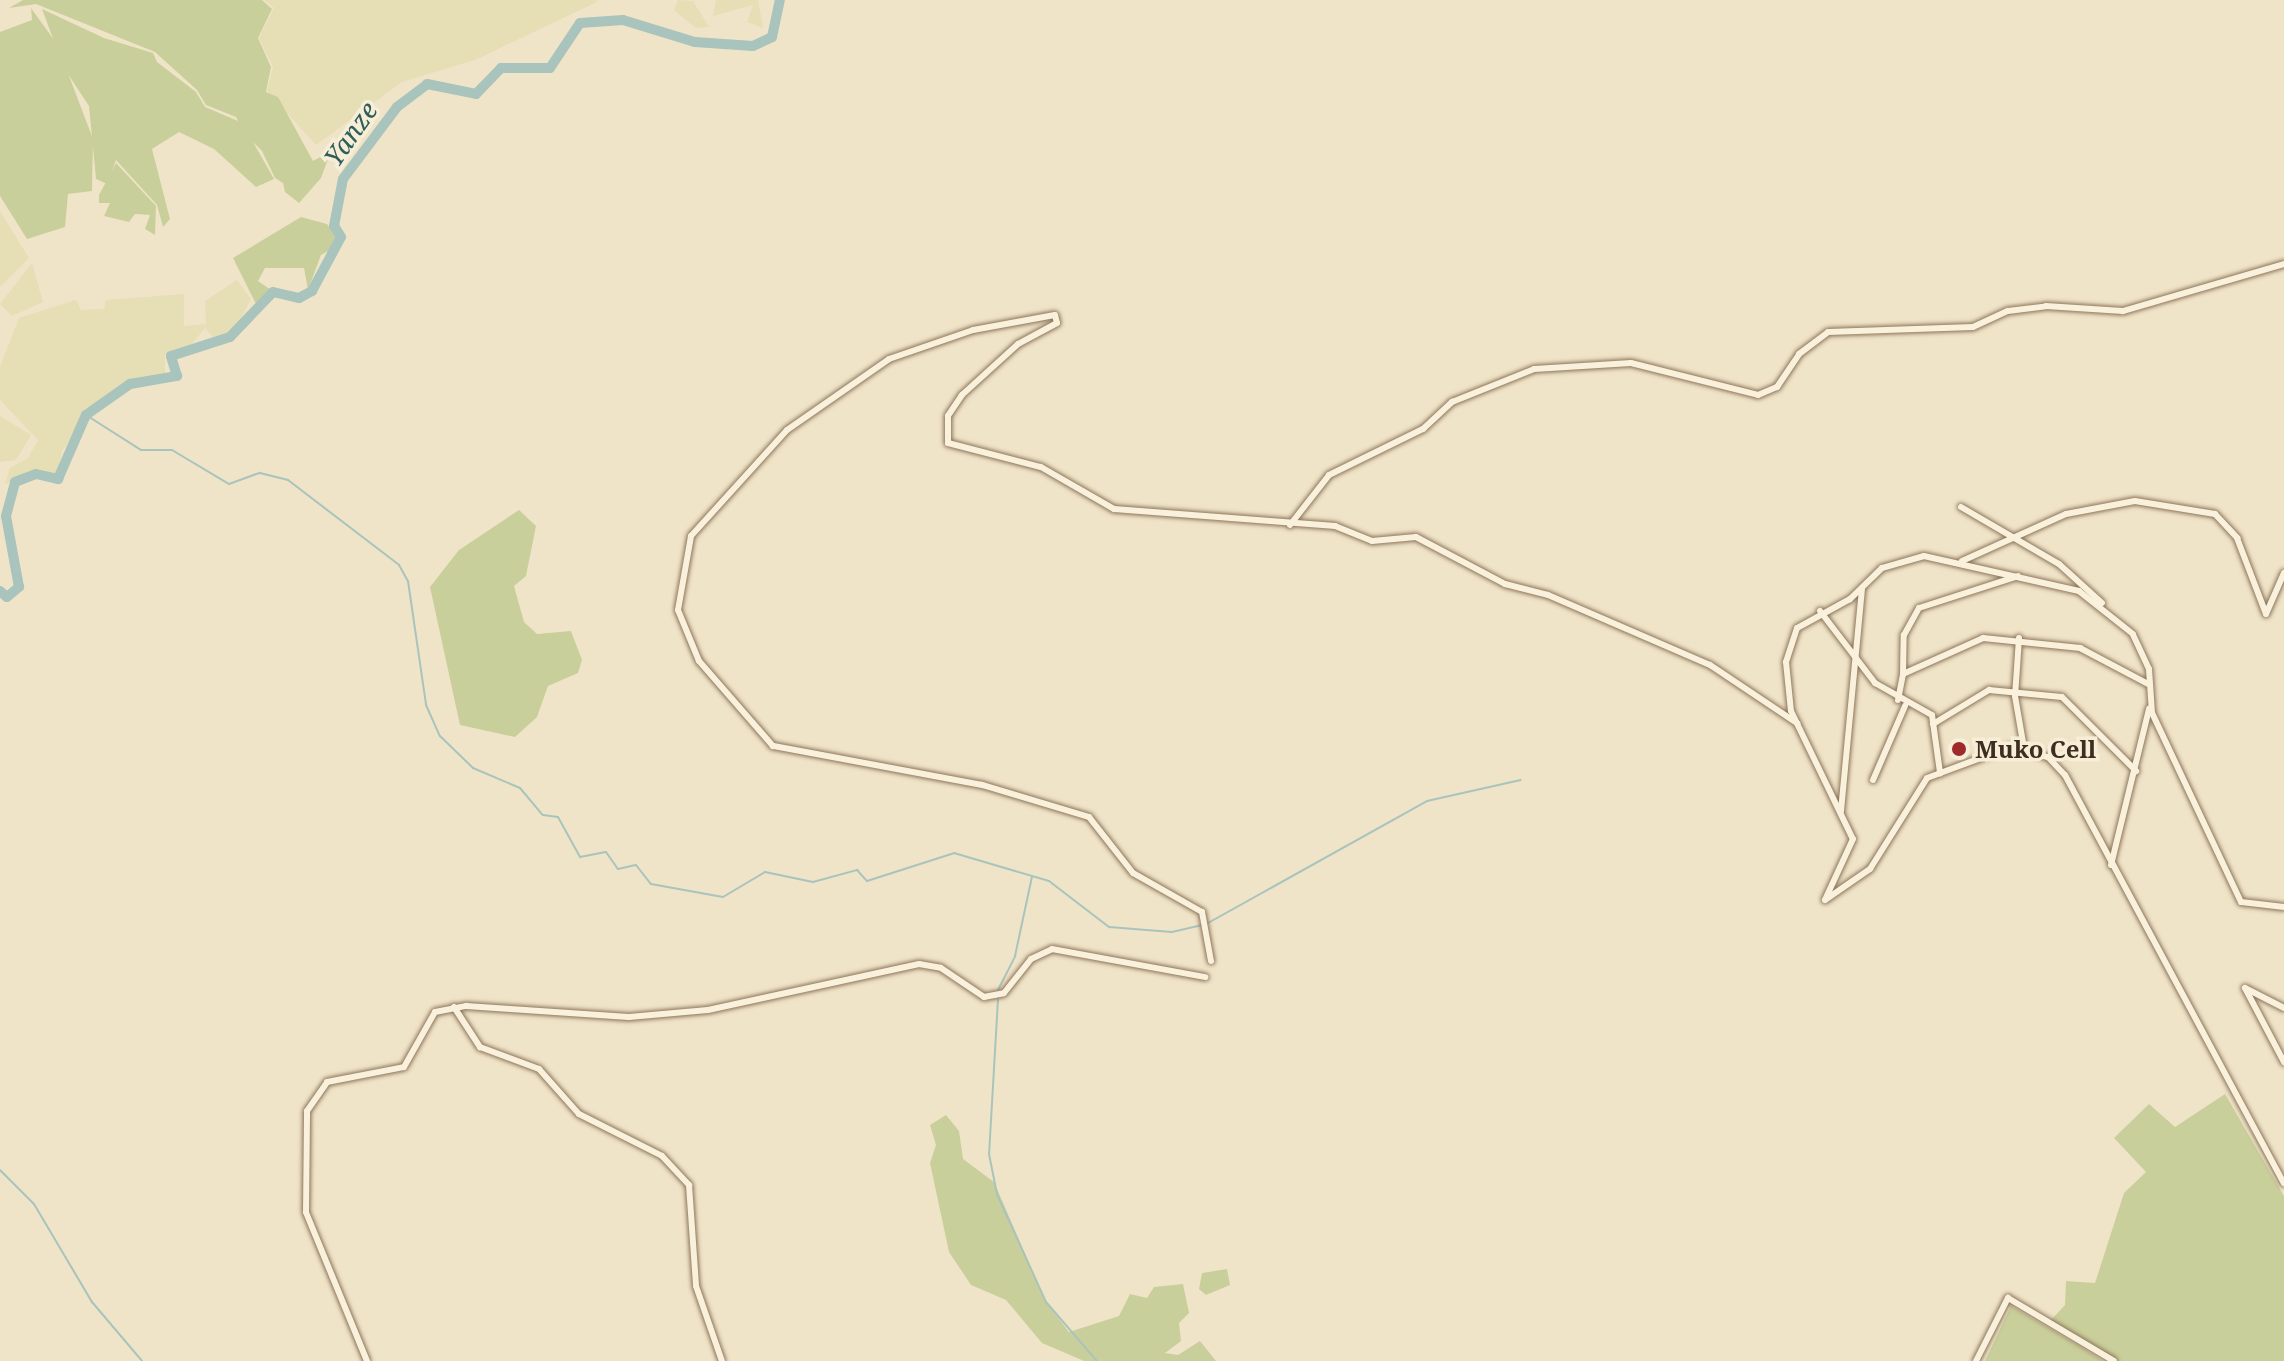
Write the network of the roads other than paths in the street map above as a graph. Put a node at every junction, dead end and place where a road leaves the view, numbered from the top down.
1 (2284, 264) edge
2 (1961, 507) dead end
3 (1290, 525) junction
4 (2021, 539) junction
5 (1958, 562) junction
6 (2284, 573) edge
7 (2018, 576) junction
8 (1862, 588) junction
9 (2107, 608) junction
10 (1820, 611) junction
11 (2019, 638) junction
12 (1858, 666) junction
13 (1903, 674) junction
14 (2150, 685) junction
15 (2015, 689) junction
16 (1898, 700) junction
17 (2150, 705) junction
18 (1905, 706) junction
19 (1797, 723) junction
20 (1933, 724) junction
21 (2024, 748) junction
22 (2136, 771) junction
23 (1940, 773) junction
24 (1873, 780) dead end
25 (1841, 814) junction
26 (2111, 865) junction
27 (2284, 907) edge
28 (1211, 961) dead end
29 (1205, 977) dead end
30 (454, 1007) junction
31 (2284, 1008) edge
32 (2284, 1062) edge
33 (2284, 1183) edge
34 (367, 1361) edge
35 (722, 1361) edge
36 (1976, 1361) edge
37 (2114, 1361) edge

1 - 3 street
2 - 4 street
3 - 19 street
3 - 28 street
4 - 5 street
4 - 6 street
4 - 9 street
5 - 7 street
5 - 8 street
7 - 9 street
7 - 13 street
8 - 10 street
8 - 12 street
9 - 14 street
10 - 12 street
10 - 19 street
11 - 13 street
11 - 14 street
11 - 15 street
12 - 16 street
12 - 25 street
13 - 16 street
14 - 17 street
15 - 20 street
15 - 21 street
15 - 22 street
16 - 18 street
17 - 22 street
17 - 27 street
18 - 20 street
18 - 24 street
19 - 25 street
20 - 23 street
21 - 23 street
21 - 26 street
22 - 26 street
23 - 25 street
26 - 33 street
29 - 30 street
30 - 34 street
30 - 35 street
31 - 32 street
36 - 37 street

